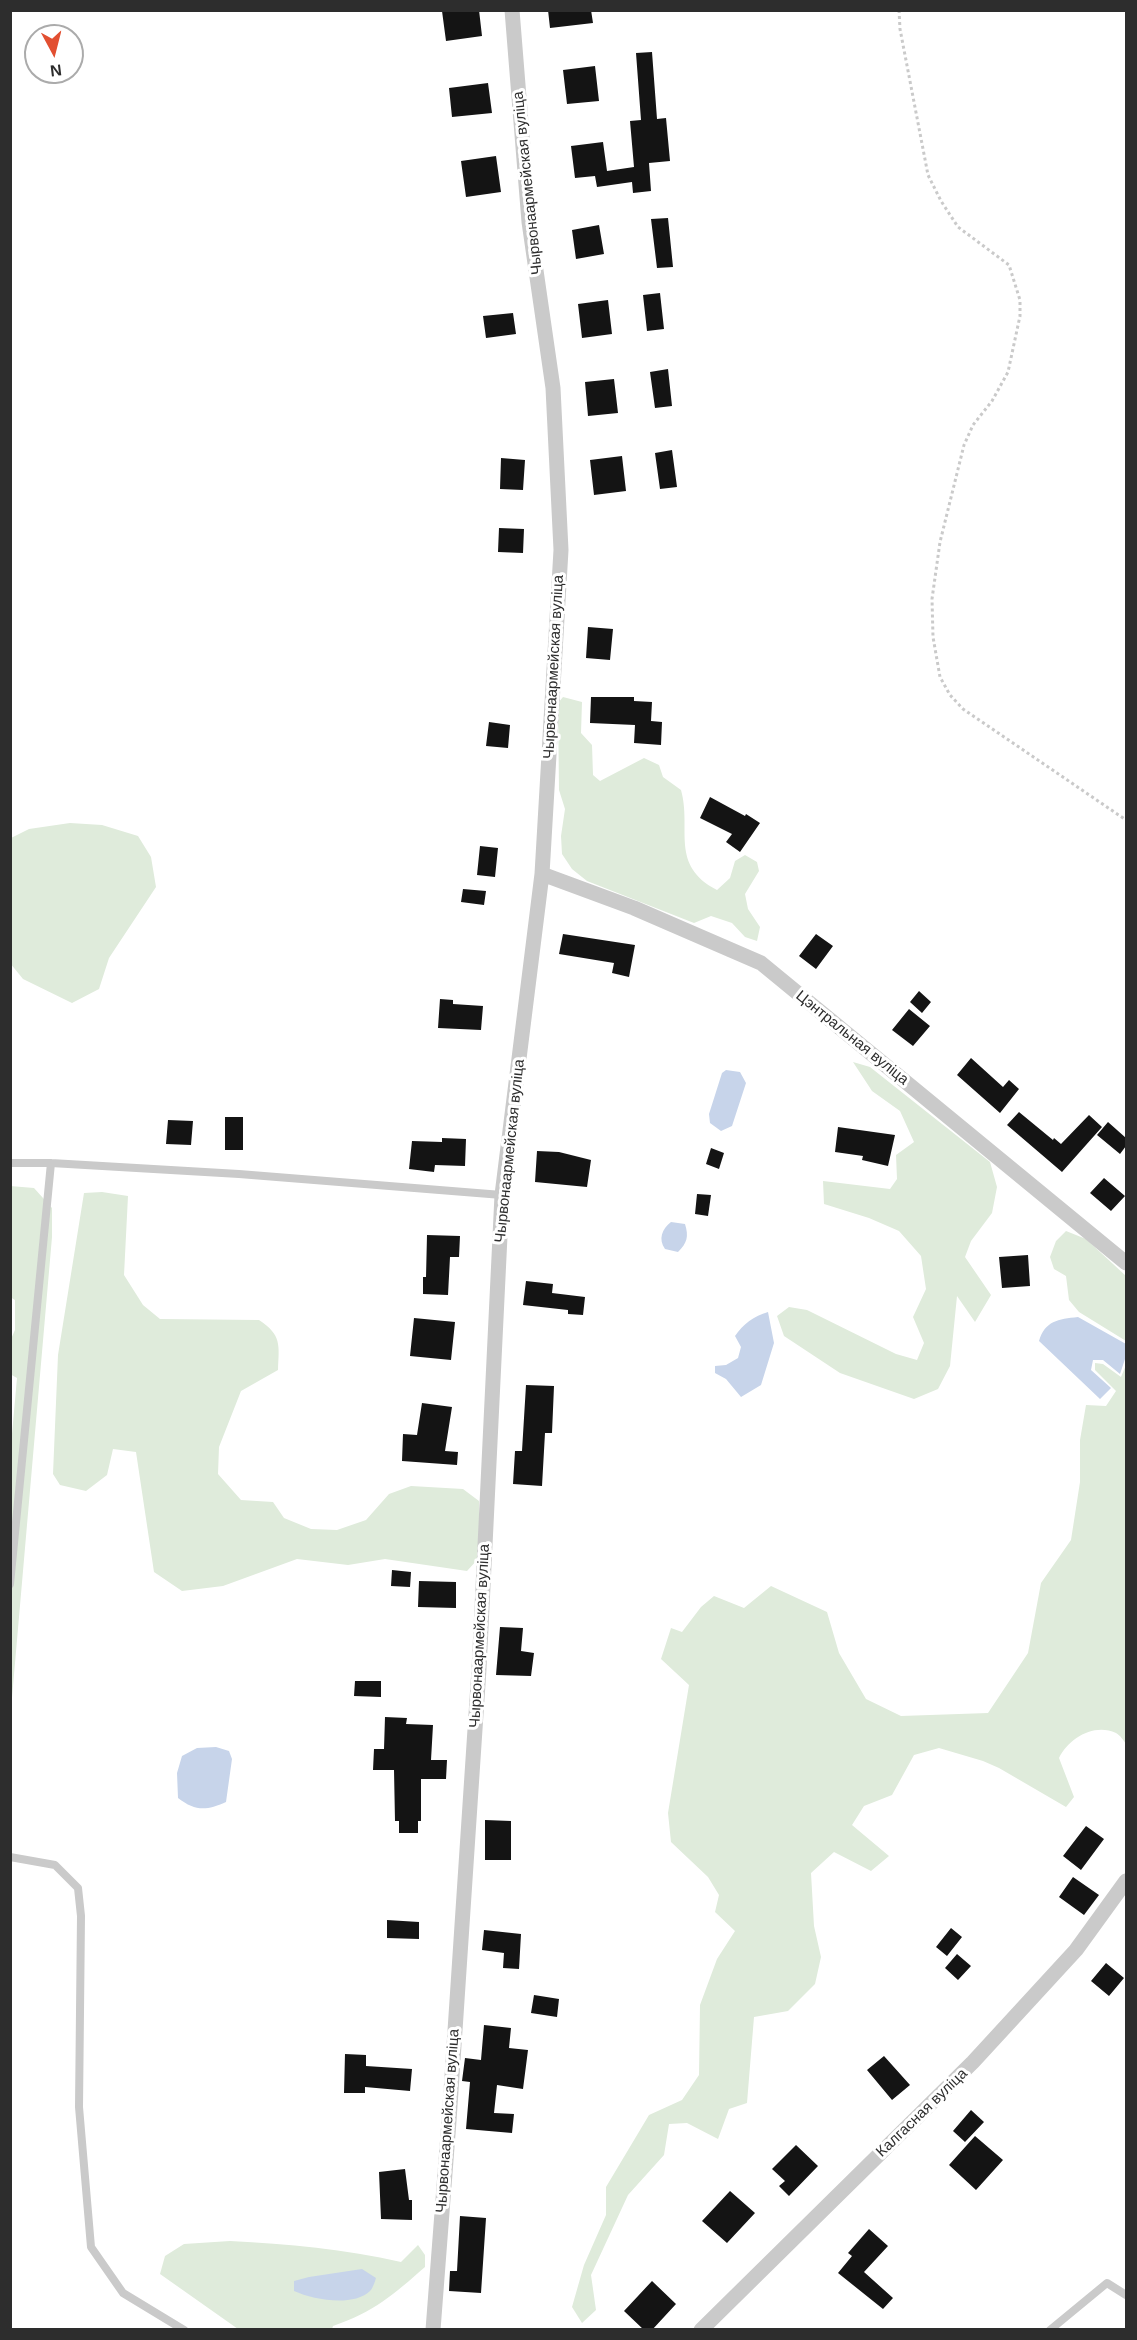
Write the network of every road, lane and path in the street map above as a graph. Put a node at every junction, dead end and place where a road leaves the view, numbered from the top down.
1 (512, 10) edge
2 (899, 10) edge
3 (1126, 820) edge
4 (542, 874) junction
5 (10, 1163) edge
6 (51, 1163) junction
7 (502, 1195) junction
8 (1126, 1263) edge
9 (10, 1584) edge
10 (10, 1857) edge
11 (1126, 1881) edge
12 (1126, 2295) edge
13 (184, 2330) edge
14 (433, 2330) edge
15 (701, 2330) edge
16 (1050, 2330) edge

1 - 4 street, Чырвонаармейская вуліца
2 - 3 path
4 - 7 street, Чырвонаармейская вуліца
4 - 8 street, Цэнтральная вуліца
5 - 6 lane
6 - 7 lane
6 - 9 lane
7 - 14 street, Чырвонаармейская вуліца
10 - 13 lane
11 - 15 street, Калгасная вуліца
12 - 16 lane

